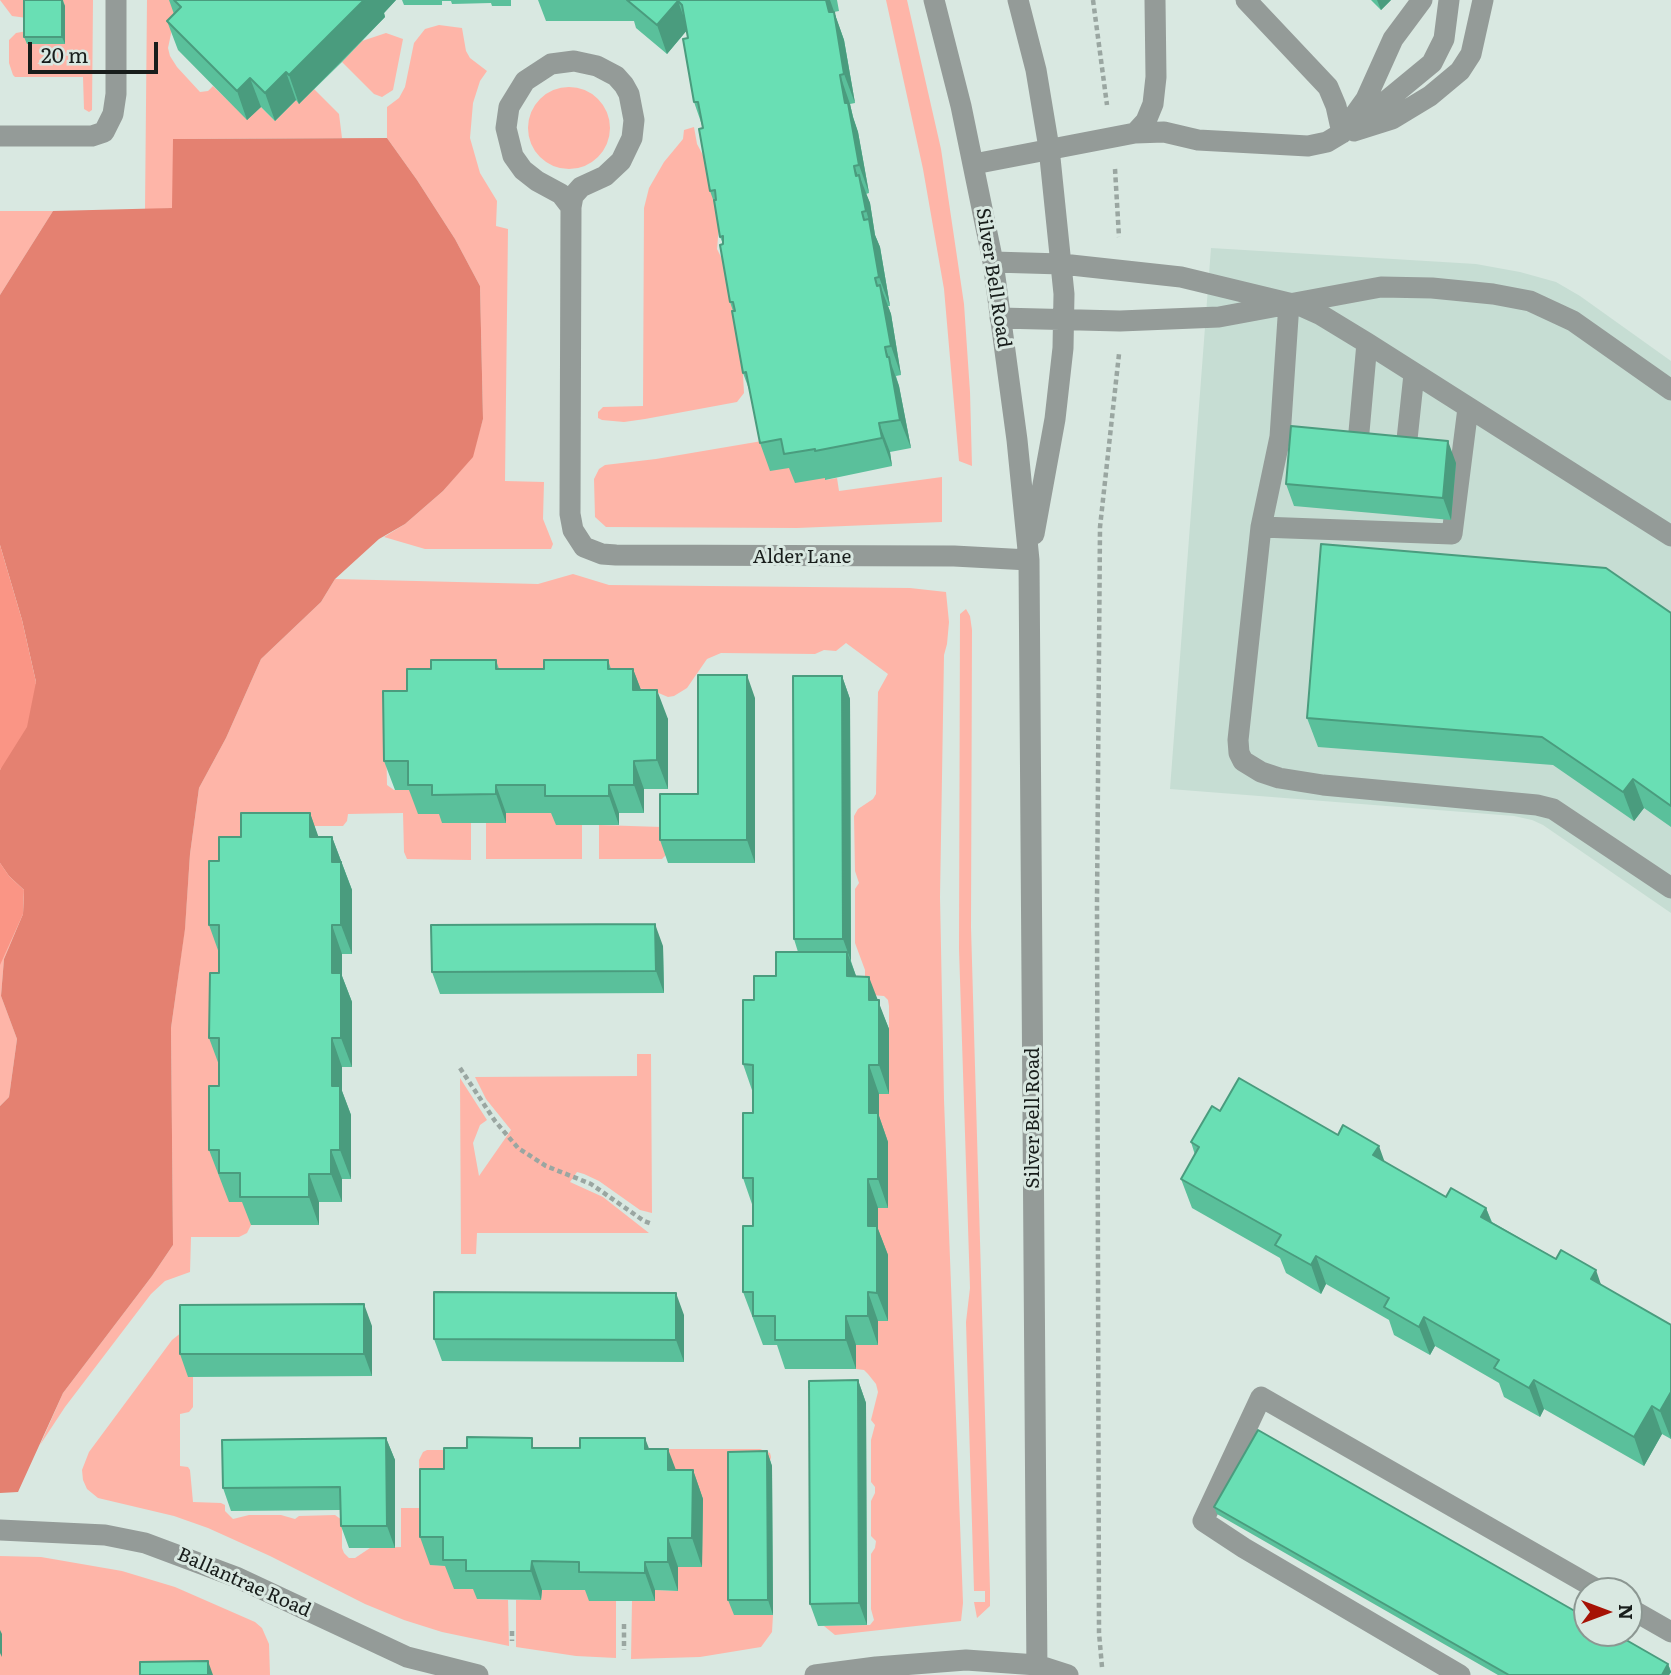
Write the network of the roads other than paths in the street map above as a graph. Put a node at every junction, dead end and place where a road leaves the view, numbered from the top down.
1 (116, 0) edge
2 (934, 0) edge
3 (1018, 0) edge
4 (1155, 0) edge
5 (1246, 0) edge
6 (1422, 0) edge
7 (1449, 0) edge
8 (1483, 0) edge
9 (1135, 133) junction
10 (1342, 133) junction
11 (0, 136) edge
12 (1049, 148) junction
13 (974, 164) junction
14 (571, 207) junction
15 (993, 262) junction
16 (1062, 264) junction
17 (1289, 303) junction
18 (1000, 318) junction
19 (1063, 320) junction
20 (1367, 343) junction
21 (1414, 374) junction
22 (1671, 390) edge
23 (1468, 408) junction
24 (1357, 454) edge
25 (1405, 458) edge
26 (1261, 527) junction
27 (1671, 536) edge
28 (1029, 560) junction
29 (1671, 888) edge
30 (0, 1530) edge
31 (1576, 1577) edge
32 (1643, 1616) edge
33 (1671, 1632) edge
34 (1037, 1670) edge
35 (478, 1675) edge
36 (815, 1675) edge
37 (1068, 1675) edge
38 (1460, 1675) edge

1 - 11 street
2 - 13 street, Silver Bell Road
3 - 12 street, Silver Bell Road
4 - 9 street
5 - 10 street
6 - 10 street
7 - 10 street
8 - 10 street
9 - 10 street
9 - 12 street
12 - 13 street
12 - 16 street, Silver Bell Road
13 - 15 street, Silver Bell Road
14 - 14 street
14 - 28 street, Alder Lane
15 - 16 street
15 - 18 street, Silver Bell Road
16 - 17 street
16 - 19 street, Silver Bell Road
17 - 19 street
17 - 20 street
17 - 22 street
17 - 26 street
18 - 19 street
18 - 28 street, Silver Bell Road
19 - 28 street, Silver Bell Road
20 - 21 street
20 - 24 street
21 - 23 street
21 - 25 street
23 - 26 street
23 - 27 street
26 - 29 street
28 - 34 street, Silver Bell Road
30 - 35 street, Ballantrae Road
31 - 38 street
32 - 33 street
34 - 36 street
34 - 37 street

